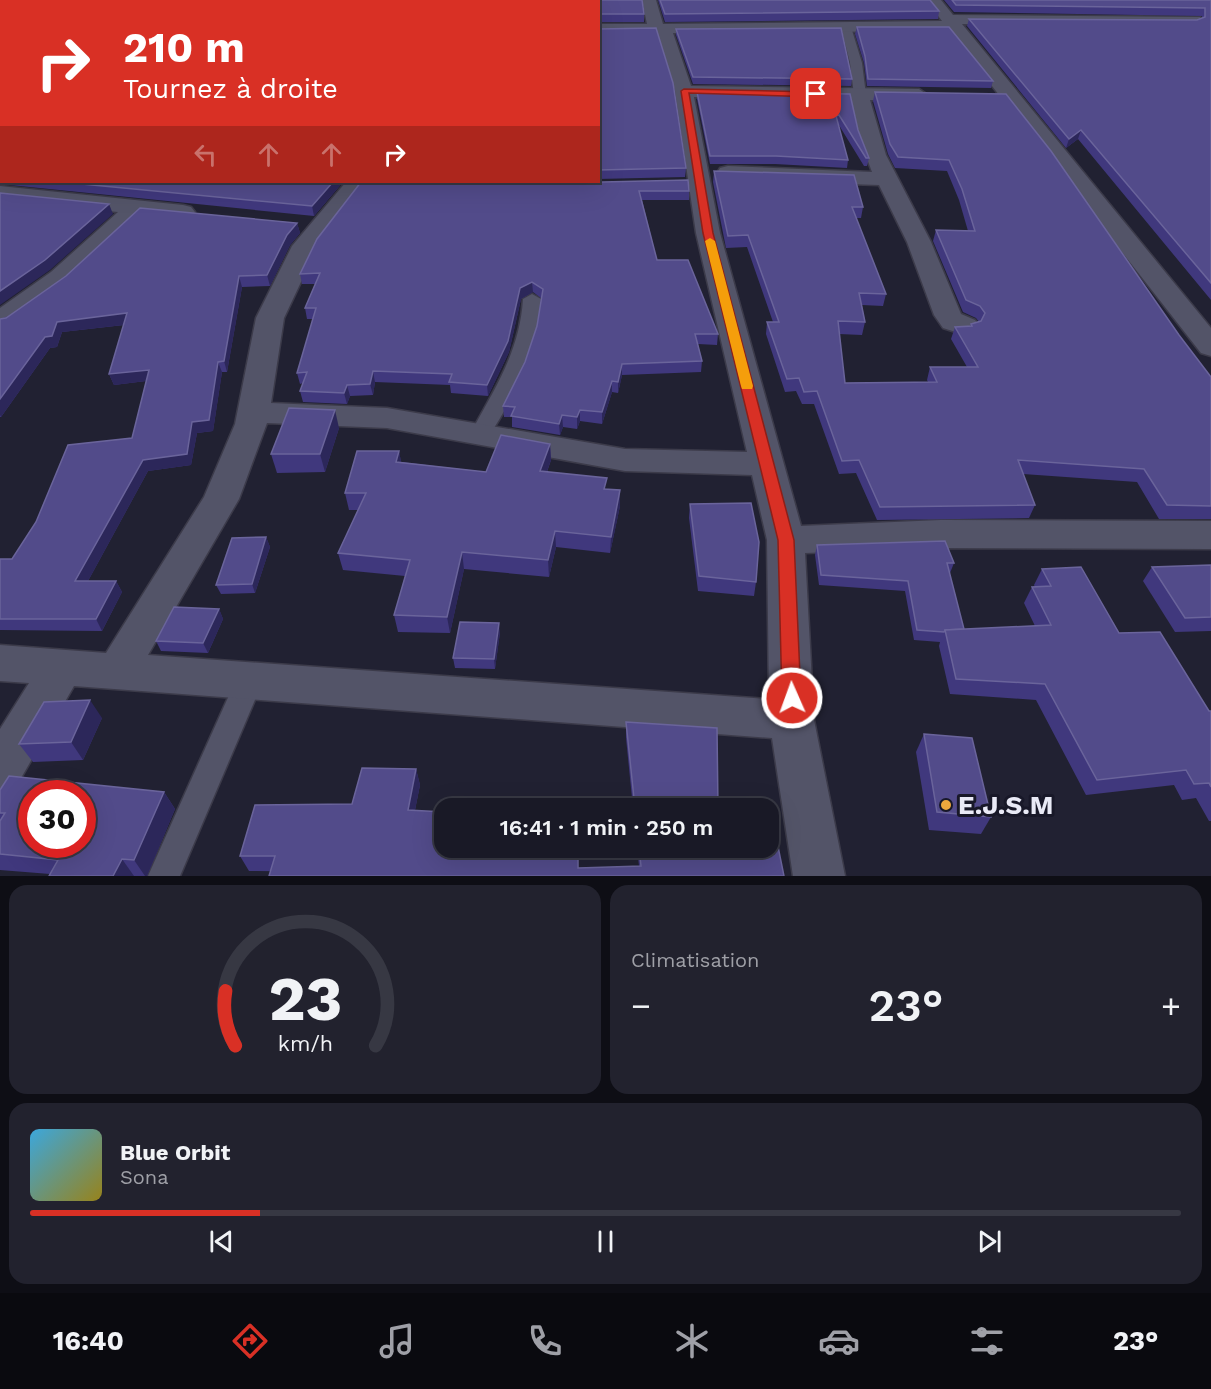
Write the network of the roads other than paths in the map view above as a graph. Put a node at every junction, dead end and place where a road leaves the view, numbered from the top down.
1 (933, 0) edge
2 (657, 19) edge
3 (953, 23) junction
4 (846, 27) junction
5 (600, 29) edge
6 (1205, 34) edge
7 (684, 91) junction
8 (936, 94) edge
9 (861, 95) junction
10 (885, 179) junction
11 (694, 180) junction
12 (357, 183) edge
13 (0, 193) edge
14 (136, 208) junction
15 (206, 215) edge
16 (532, 299) dead end
17 (0, 321) edge
18 (965, 326) edge
19 (1211, 347) edge
20 (252, 412) junction
21 (480, 434) junction
22 (766, 464) junction
23 (1211, 535) edge
24 (786, 540) junction
25 (0, 663) edge
26 (62, 668) junction
27 (117, 671) junction
28 (249, 681) junction
29 (792, 720) junction
30 (0, 770) edge
31 (164, 876) edge
32 (819, 876) edge

1 - 3 street
2 - 4 street
2 - 5 street
2 - 7 street
3 - 4 street
3 - 6 street
3 - 19 street
4 - 9 lane
7 - 9 street
7 - 11 street
8 - 9 street
9 - 10 street
10 - 11 street
10 - 18 street
11 - 22 street
12 - 20 street
13 - 14 street
14 - 15 street
14 - 17 street
16 - 21 lane
20 - 21 street
20 - 27 street
21 - 22 street
22 - 24 street
23 - 24 street
24 - 29 street
25 - 26 street
26 - 27 street
26 - 30 street
27 - 28 street
28 - 29 street
28 - 31 lane
29 - 32 street

